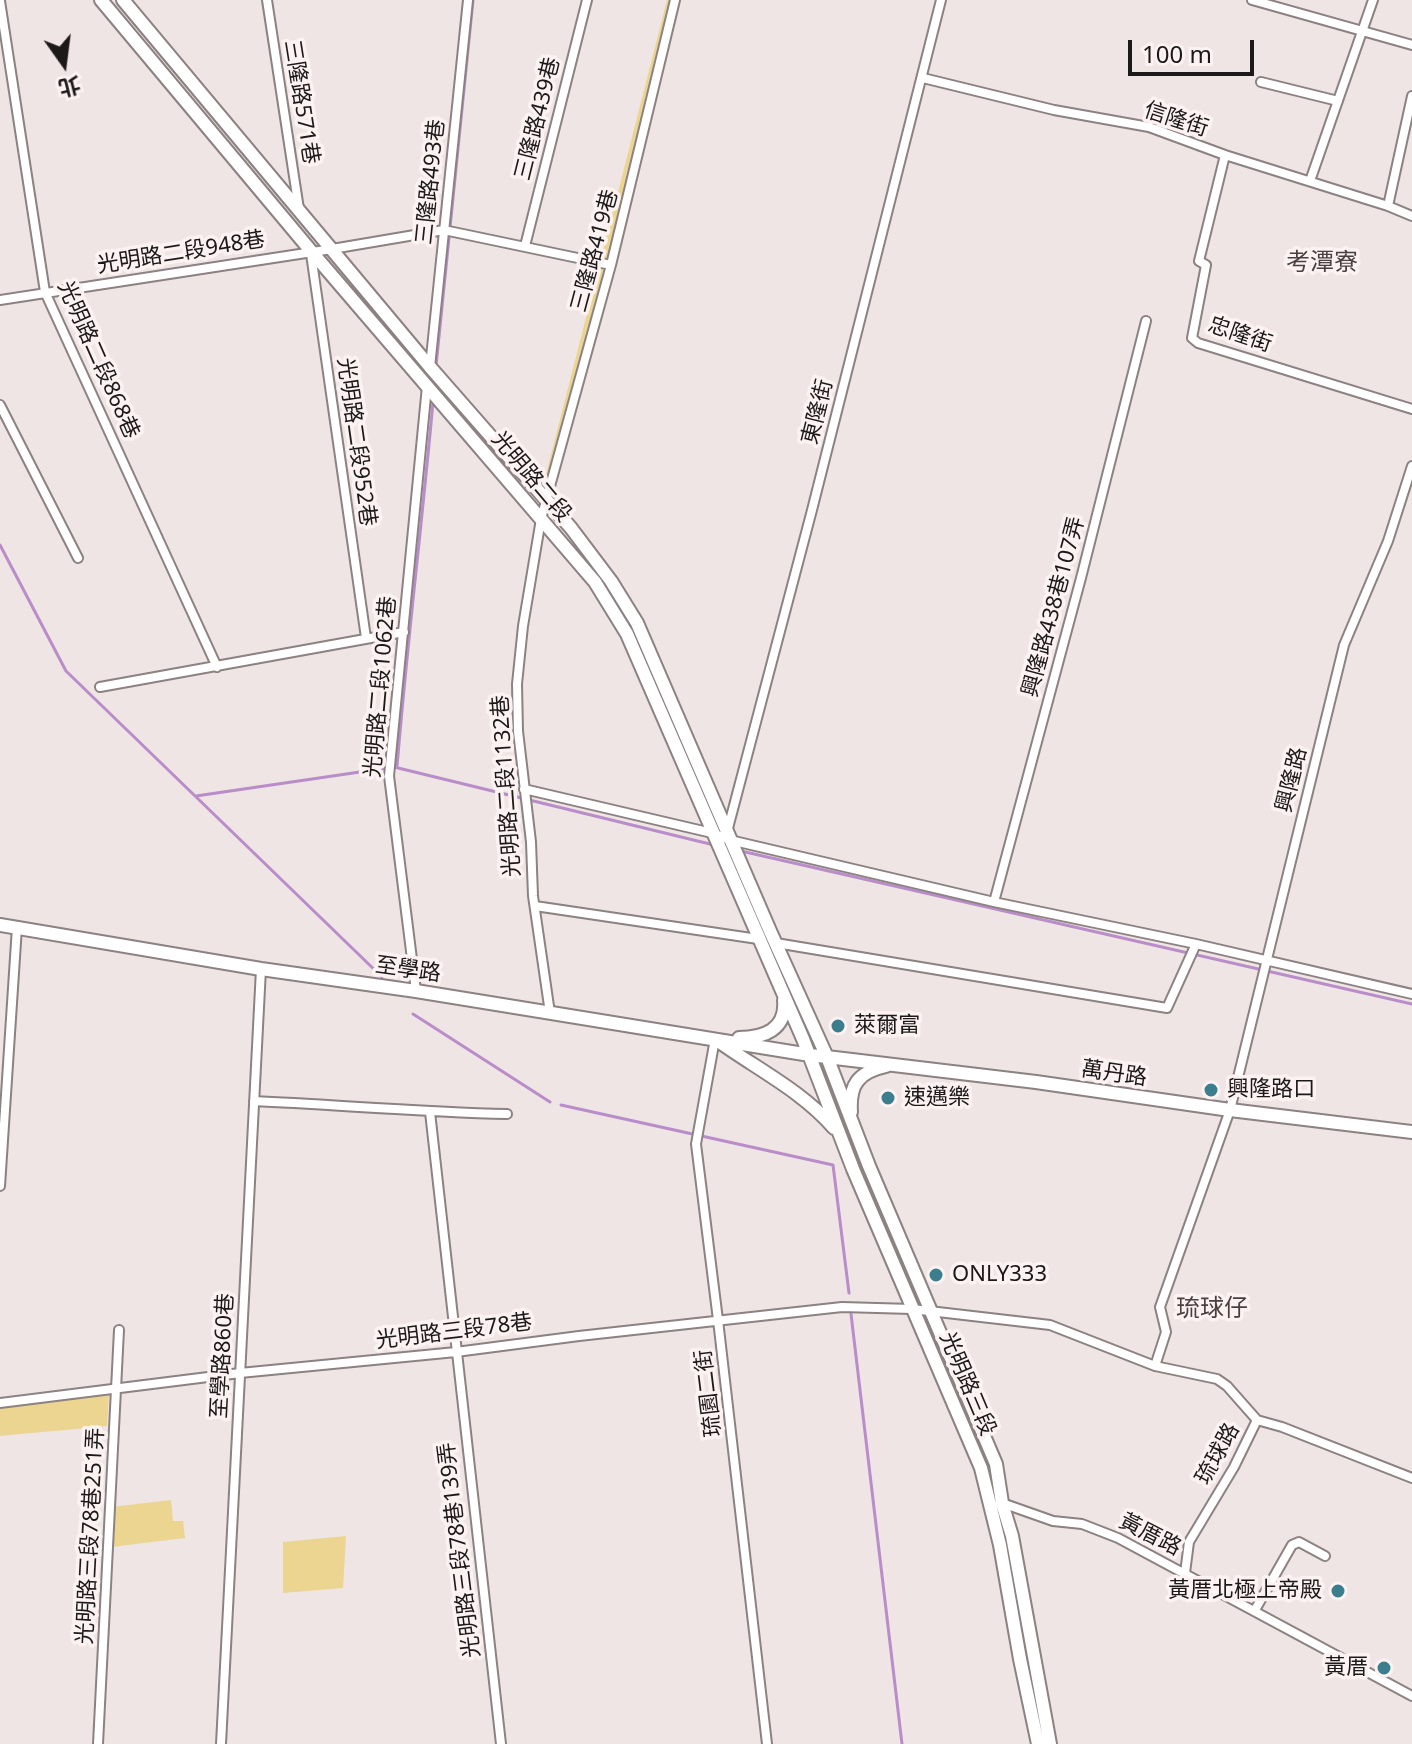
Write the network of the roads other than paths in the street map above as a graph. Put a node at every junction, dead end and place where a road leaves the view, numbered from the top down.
1 (101, 0) edge
2 (123, 0) edge
3 (267, 0) edge
4 (468, 0) edge
5 (587, 0) edge
6 (675, 0) edge
7 (941, 0) edge
8 (1252, 0) edge
9 (1373, 0) edge
10 (0, 1) edge
11 (1362, 31) junction
12 (1412, 45) edge
13 (923, 78) junction
14 (1261, 82) dead end
15 (1412, 96) edge
16 (1338, 101) junction
17 (1225, 155) junction
18 (1310, 181) junction
19 (1388, 206) junction
20 (299, 210) junction
21 (1412, 216) edge
22 (447, 230) junction
23 (525, 246) junction
24 (321, 250) junction
25 (611, 265) junction
26 (45, 292) junction
27 (0, 300) edge
28 (1146, 321) dead end
29 (430, 367) junction
30 (427, 385) junction
31 (0, 405) edge
32 (1412, 409) edge
33 (1412, 466) edge
34 (544, 510) junction
35 (78, 558) dead end
36 (404, 632) junction
37 (366, 638) junction
38 (217, 667) junction
39 (100, 687) dead end
40 (524, 789) junction
41 (723, 836) junction
42 (994, 902) junction
43 (535, 906) junction
44 (0, 925) edge
45 (17, 927) junction
46 (758, 939) junction
47 (775, 943) junction
48 (1193, 950) junction
49 (1264, 966) junction
50 (261, 969) junction
51 (416, 991) junction
52 (1412, 994) edge
53 (784, 996) junction
54 (550, 1013) junction
55 (715, 1039) junction
56 (810, 1055) junction
57 (827, 1057) junction
58 (892, 1065) junction
59 (254, 1101) junction
60 (1230, 1110) junction
61 (430, 1112) junction
62 (507, 1114) dead end
63 (854, 1127) junction
64 (1412, 1132) edge
65 (840, 1135) junction
66 (0, 1186) edge
67 (912, 1309) junction
68 (931, 1311) junction
69 (718, 1320) junction
70 (119, 1330) dead end
71 (456, 1352) junction
72 (1155, 1366) junction
73 (240, 1373) junction
74 (116, 1389) junction
75 (0, 1403) edge
76 (1257, 1420) junction
77 (1412, 1478) edge
78 (996, 1505) junction
79 (1325, 1556) dead end
80 (1185, 1573) junction
81 (1255, 1610) junction
82 (1412, 1696) edge
83 (98, 1744) edge
84 (221, 1744) edge
85 (501, 1744) edge
86 (767, 1744) edge
87 (1038, 1744) edge
88 (1050, 1744) edge

1 - 24 street, 光明路二段
2 - 20 street, 光明路二段
3 - 20 street, 三隆路571巷
4 - 22 street, 三隆路493巷
5 - 23 street, 三隆路439巷
6 - 25 street, 三隆路419巷
7 - 13 street, 東隆街
8 - 11 street
9 - 11 street
10 - 26 street, 光明路二段868巷
11 - 12 street
11 - 16 street
13 - 17 street, 信隆街
13 - 41 street, 東隆街
14 - 16 street
15 - 19 street
16 - 18 street
17 - 18 street, 信隆街
17 - 32 street, 忠隆街
18 - 19 street, 信隆街
19 - 21 street, 信隆街
20 - 24 street, 光明路二段
22 - 23 street
22 - 24 street, 光明路二段948巷
22 - 29 street, 三隆路493巷
23 - 25 street
24 - 26 street, 光明路二段948巷
24 - 29 street, 光明路二段
24 - 30 street, 光明路二段
24 - 37 street, 光明路二段952巷
25 - 34 street, 三隆路419巷
26 - 27 street, 光明路二段948巷
26 - 38 street, 光明路二段868巷
28 - 42 street, 興隆路438巷107弄
29 - 34 street, 光明路二段
30 - 34 street, 光明路二段
30 - 36 street, 光明路二段1062巷
31 - 35 street
33 - 49 street, 興隆路
34 - 40 street, 光明路二段1132巷
34 - 41 street, 光明路二段
34 - 41 street, 光明路二段
36 - 37 street
36 - 51 street, 光明路二段1062巷
37 - 38 street
38 - 39 street
40 - 41 street
40 - 43 street, 光明路二段1132巷
41 - 42 street
41 - 46 street, 光明路二段
41 - 47 street, 光明路二段
42 - 48 street
43 - 46 street
43 - 54 street, 光明路二段1132巷
44 - 45 street, 至學路
45 - 50 street, 至學路
45 - 66 street
46 - 53 street, 光明路二段
47 - 48 street
47 - 57 street, 光明路二段
48 - 49 street
49 - 52 street
49 - 60 street, 興隆路
50 - 51 street, 至學路
50 - 59 street, 至學路860巷
51 - 54 street, 至學路
53 - 55 street
53 - 56 street, 光明路二段
54 - 55 street, 至學路
55 - 56 street, 至學路
55 - 65 street
55 - 69 street, 琉園二街
56 - 57 street, 萬丹路
56 - 65 street, 光明路三段
57 - 58 street, 萬丹路
57 - 63 street, 光明路三段
58 - 60 street, 萬丹路
58 - 63 street
59 - 61 street
59 - 73 street, 至學路860巷
60 - 64 street, 萬丹路
60 - 72 street
61 - 62 street
61 - 71 street, 光明路三段78巷139弄
63 - 68 street, 光明路三段
65 - 67 street, 光明路三段
67 - 68 street, 琉球路
67 - 69 street, 光明路三段78巷
67 - 78 street, 光明路三段
68 - 72 street, 琉球路
68 - 78 street, 光明路三段
69 - 71 street, 光明路三段78巷
69 - 86 street, 琉園二街
70 - 74 street, 光明路三段78巷251弄
71 - 73 street, 光明路三段78巷
71 - 85 street, 光明路三段78巷139弄
72 - 76 street, 琉球路
73 - 74 street, 光明路三段78巷
73 - 84 street, 至學路860巷
74 - 75 street, 光明路三段78巷
74 - 83 street, 光明路三段78巷251弄
76 - 77 street
76 - 80 street, 琉球路
78 - 80 street, 黃厝路
78 - 87 street, 光明路三段
78 - 88 street, 光明路三段
79 - 81 street
80 - 81 street, 黃厝路
81 - 82 street, 黃厝路

